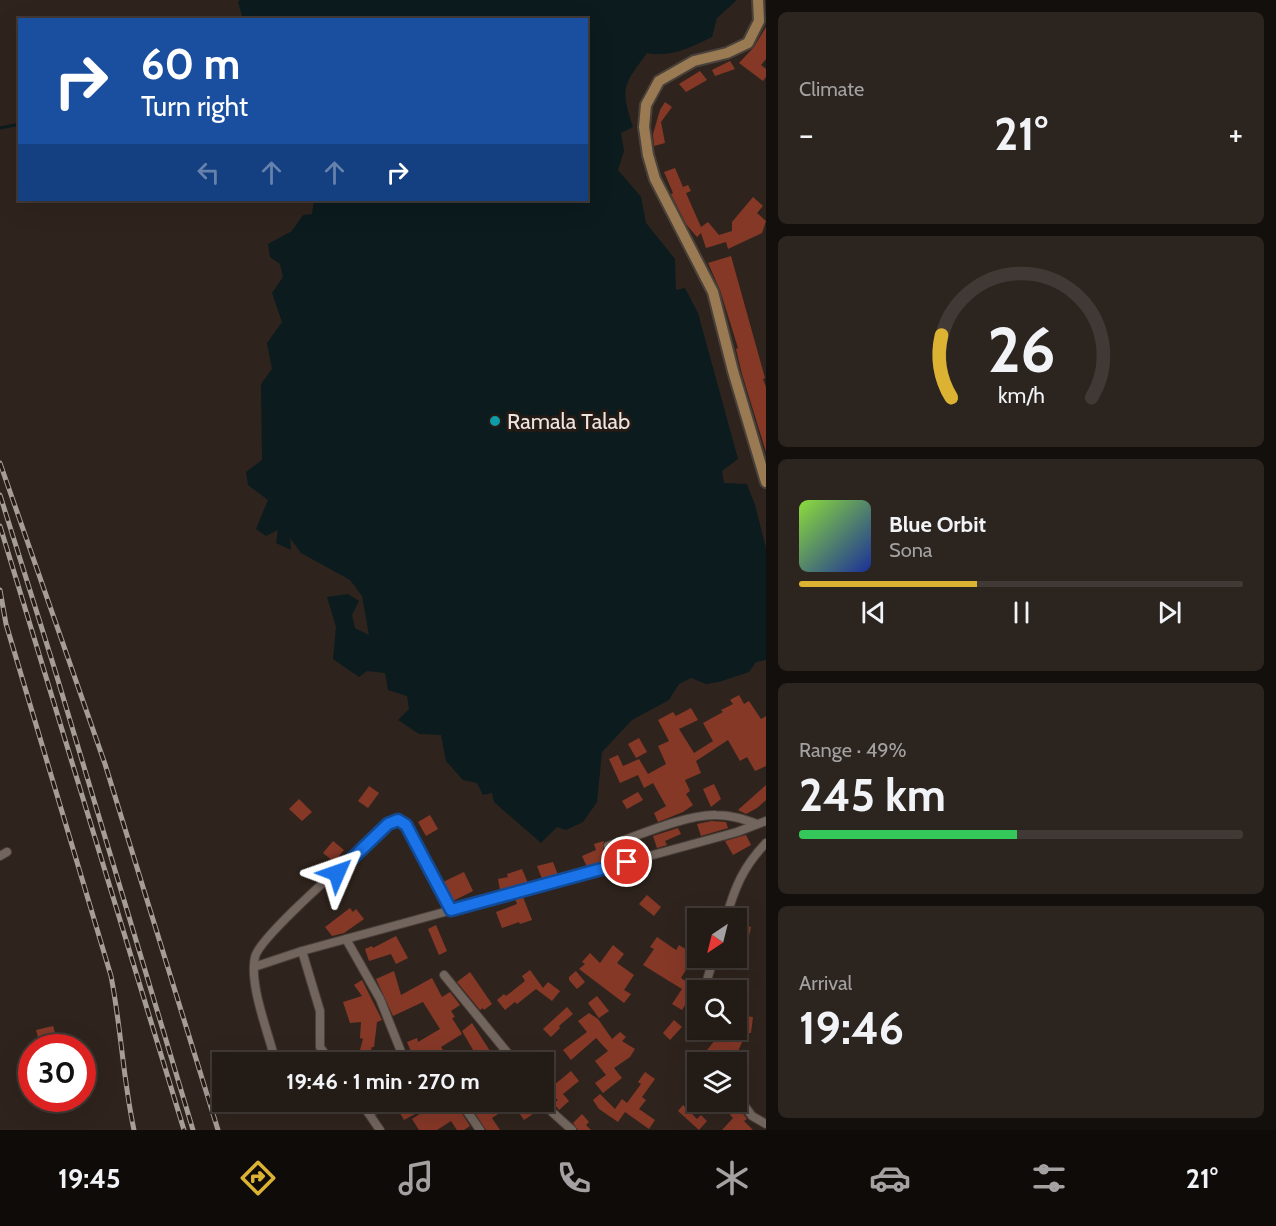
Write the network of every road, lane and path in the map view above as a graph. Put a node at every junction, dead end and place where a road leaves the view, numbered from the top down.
1 (758, 0) edge
2 (763, 20) edge
3 (766, 482) edge
4 (766, 820) edge
5 (757, 824) junction
6 (766, 843) edge
7 (608, 846) dead end
8 (729, 908) edge
9 (451, 910) junction
10 (346, 939) junction
11 (302, 951) junction
12 (254, 967) junction
13 (444, 975) dead end
14 (273, 1052) edge
15 (324, 1052) edge
16 (401, 1052) edge
17 (507, 1052) edge
18 (747, 1109) edge
19 (468, 1112) edge
20 (552, 1112) edge
21 (369, 1113) edge
22 (766, 1124) edge
23 (380, 1130) edge
24 (480, 1130) edge
25 (572, 1130) edge

1 - 2 street
2 - 3 street
4 - 5 street
5 - 7 street
5 - 9 street
6 - 8 street
9 - 10 street
9 - 12 street
10 - 11 street
10 - 16 street
11 - 12 street
11 - 15 street
12 - 14 street
13 - 17 street
18 - 22 street
19 - 24 street
20 - 25 street
21 - 23 street

